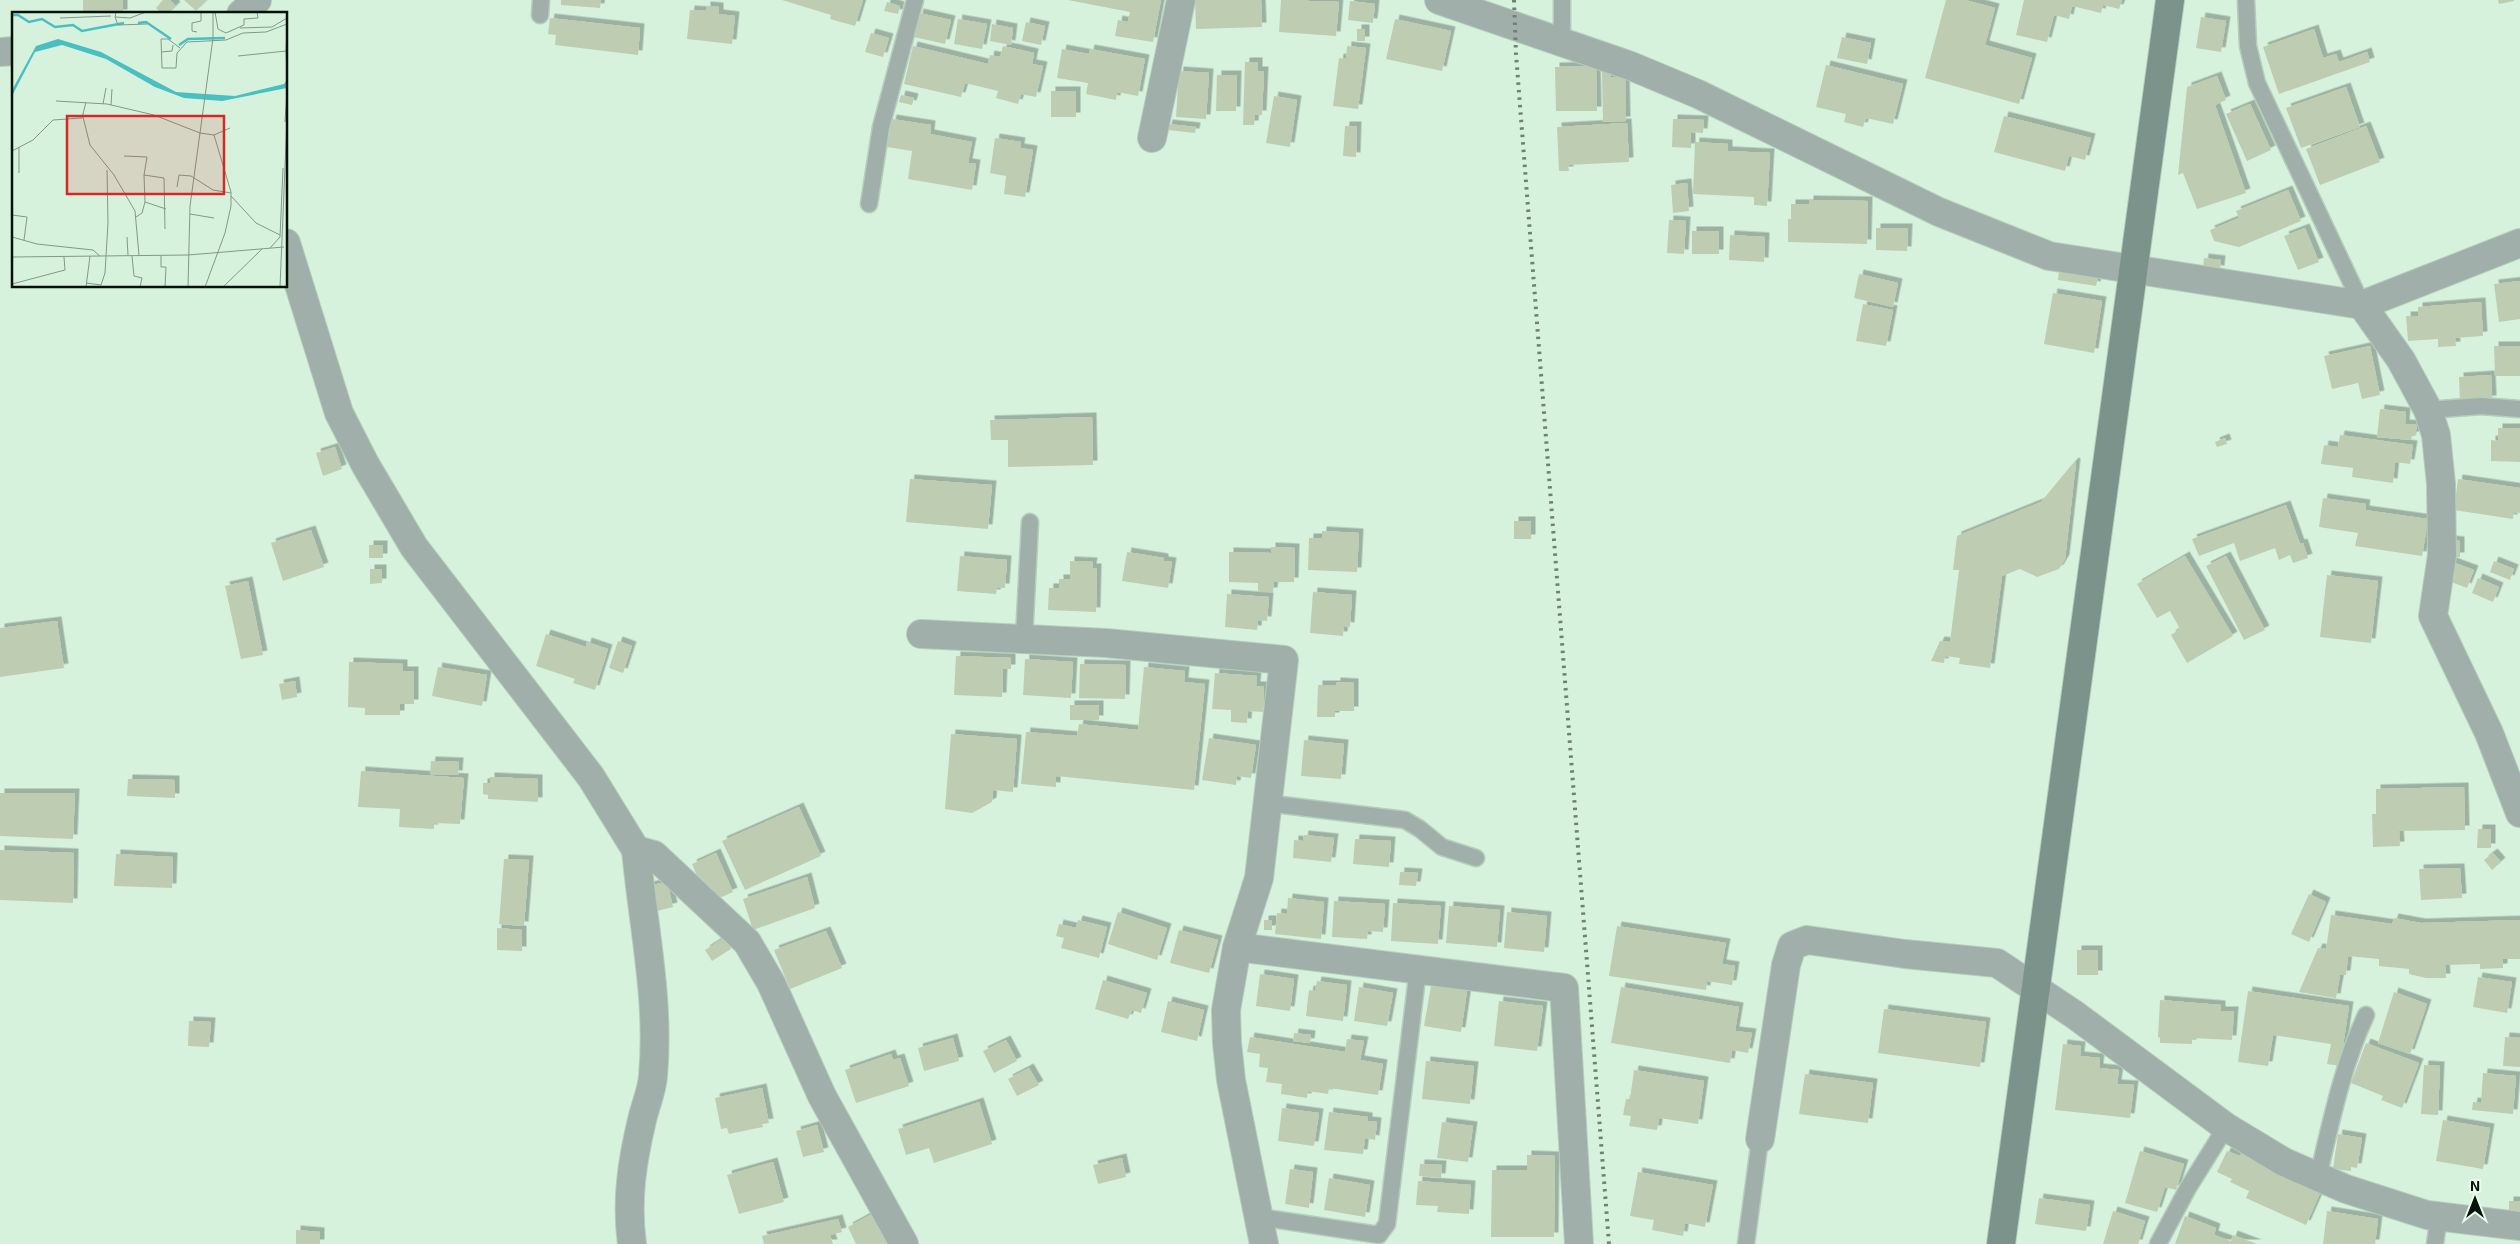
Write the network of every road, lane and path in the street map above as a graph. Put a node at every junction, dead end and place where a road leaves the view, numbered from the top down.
1 (915, 0) edge
2 (1181, 0) edge
3 (1439, 0) edge
4 (1562, 0) edge
5 (2170, 0) edge
6 (2246, 0) edge
7 (1562, 43) junction
8 (1152, 138) dead end
9 (869, 204) dead end
10 (2520, 243) edge
11 (288, 249) edge
12 (2132, 270) junction
13 (2362, 305) junction
14 (2520, 409) edge
15 (2428, 410) junction
16 (1030, 522) dead end
17 (921, 634) dead end
18 (1024, 639) junction
19 (1266, 803) junction
20 (2520, 813) edge
21 (636, 850) junction
22 (1476, 858) dead end
23 (1237, 947) junction
24 (1418, 969) junction
25 (2037, 990) junction
26 (2366, 1015) dead end
27 (2226, 1127) junction
28 (1760, 1139) joint
29 (2318, 1177) junction
30 (2439, 1216) junction
31 (1259, 1217) junction
32 (2520, 1226) edge
33 (632, 1244) edge
34 (904, 1244) edge
35 (1264, 1244) edge
36 (1579, 1244) edge
37 (1746, 1244) edge
38 (2001, 1244) edge
39 (2158, 1244) edge
40 (2435, 1244) edge

1 - 9 lane
2 - 8 street
3 - 7 street
4 - 7 lane
5 - 12 street
6 - 13 lane
7 - 12 street
10 - 13 street
11 - 21 street
12 - 13 street
12 - 25 street
13 - 15 street
14 - 15 lane
15 - 20 street
16 - 18 lane
17 - 18 street
18 - 19 street
19 - 22 lane
19 - 23 street
21 - 33 street
21 - 34 street
23 - 24 street
23 - 31 street
24 - 31 lane
24 - 36 street
25 - 27 street
25 - 28 street
25 - 38 street
26 - 29 lane
27 - 29 street
27 - 39 lane
28 - 37 lane
29 - 30 street
30 - 32 street
30 - 40 lane
31 - 35 street

